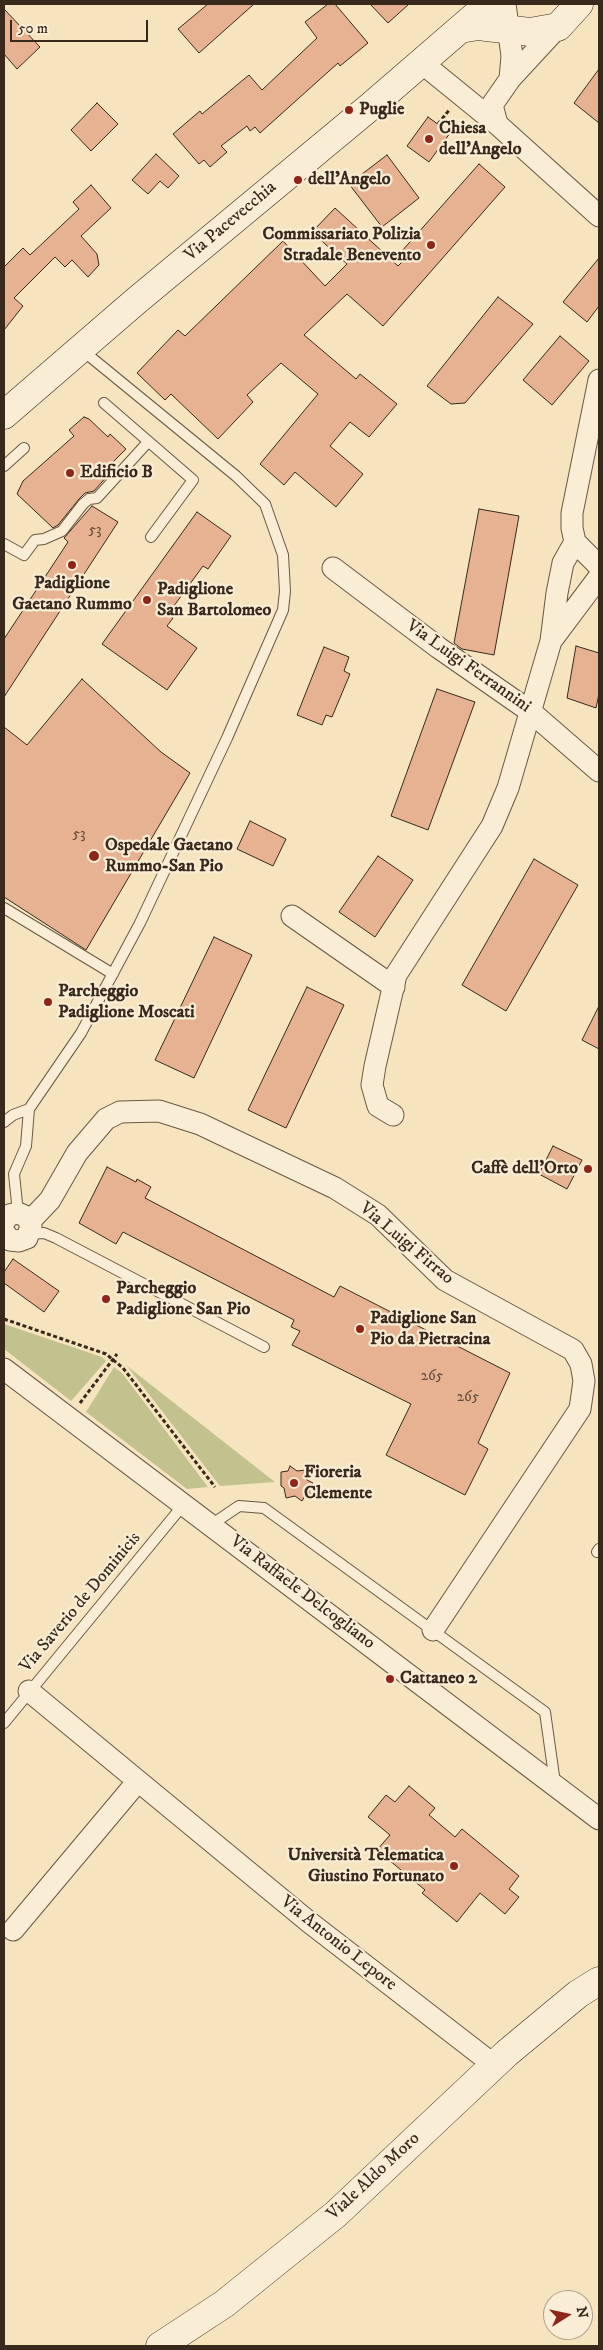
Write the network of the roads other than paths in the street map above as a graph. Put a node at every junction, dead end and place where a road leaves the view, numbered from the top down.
1 (488, 4) edge
2 (505, 4) edge
3 (579, 4) edge
4 (558, 28) junction
5 (460, 29) junction
6 (509, 30) junction
7 (422, 62) junction
8 (510, 79) junction
9 (497, 124) junction
10 (599, 216) edge
11 (81, 349) junction
12 (599, 380) edge
13 (104, 403) dead end
14 (4, 415) edge
15 (148, 442) junction
16 (24, 448) dead end
17 (4, 466) edge
18 (151, 538) dead end
19 (575, 542) junction
20 (4, 544) edge
21 (599, 566) edge
22 (333, 568) dead end
23 (599, 577) edge
24 (551, 641) junction
25 (531, 712) junction
26 (599, 771) edge
27 (4, 908) edge
28 (292, 916) dead end
29 (112, 974) junction
30 (394, 987) junction
31 (29, 1109) junction
32 (393, 1115) dead end
33 (4, 1122) edge
34 (14, 1228) edge
35 (264, 1347) dead end
36 (4, 1368) edge
37 (184, 1504) junction
38 (211, 1525) junction
39 (433, 1630) junction
40 (29, 1691) junction
41 (4, 1723) edge
42 (138, 1781) junction
43 (556, 1786) junction
44 (599, 1819) edge
45 (13, 1930) dead end
46 (599, 1966) edge
47 (589, 1988) edge
48 (494, 2065) junction
49 (160, 2346) edge

1 - 5 street, Via Pacevecchia
2 - 6 street
3 - 4 street
4 - 6 street
4 - 8 street
5 - 6 street
5 - 7 street, Via Pacevecchia
6 - 8 street
7 - 9 street
7 - 11 street, Via Pacevecchia
8 - 9 street
9 - 10 street
11 - 14 street, Via Pacevecchia
11 - 29 lane
12 - 19 street
13 - 15 lane
15 - 18 lane
15 - 20 lane
16 - 17 lane
19 - 21 street
19 - 24 street
22 - 25 street, Via Luigi Ferrannini
23 - 24 street
24 - 25 street
25 - 26 street, Via Luigi Ferrannini
25 - 30 street
27 - 29 lane
28 - 30 street
29 - 31 lane
30 - 32 street
31 - 33 lane
31 - 34 lane
34 - 35 lane
34 - 39 street, Via Luigi Firrao
36 - 37 street, Via Raffaele Delcogliano
37 - 38 street, Via Raffaele Delcogliano
37 - 40 lane, Via Saverio de Dominicis
38 - 39 lane
38 - 43 street, Via Raffaele Delcogliano
39 - 43 lane
40 - 41 lane, Via Saverio de Dominicis
40 - 42 street, Via Antonio Lepore
42 - 45 street
42 - 48 street, Via Antonio Lepore
43 - 44 street, Via Raffaele Delcogliano
46 - 47 street, Viale Aldo Moro
47 - 48 street, Viale Aldo Moro
48 - 49 street, Viale Aldo Moro

